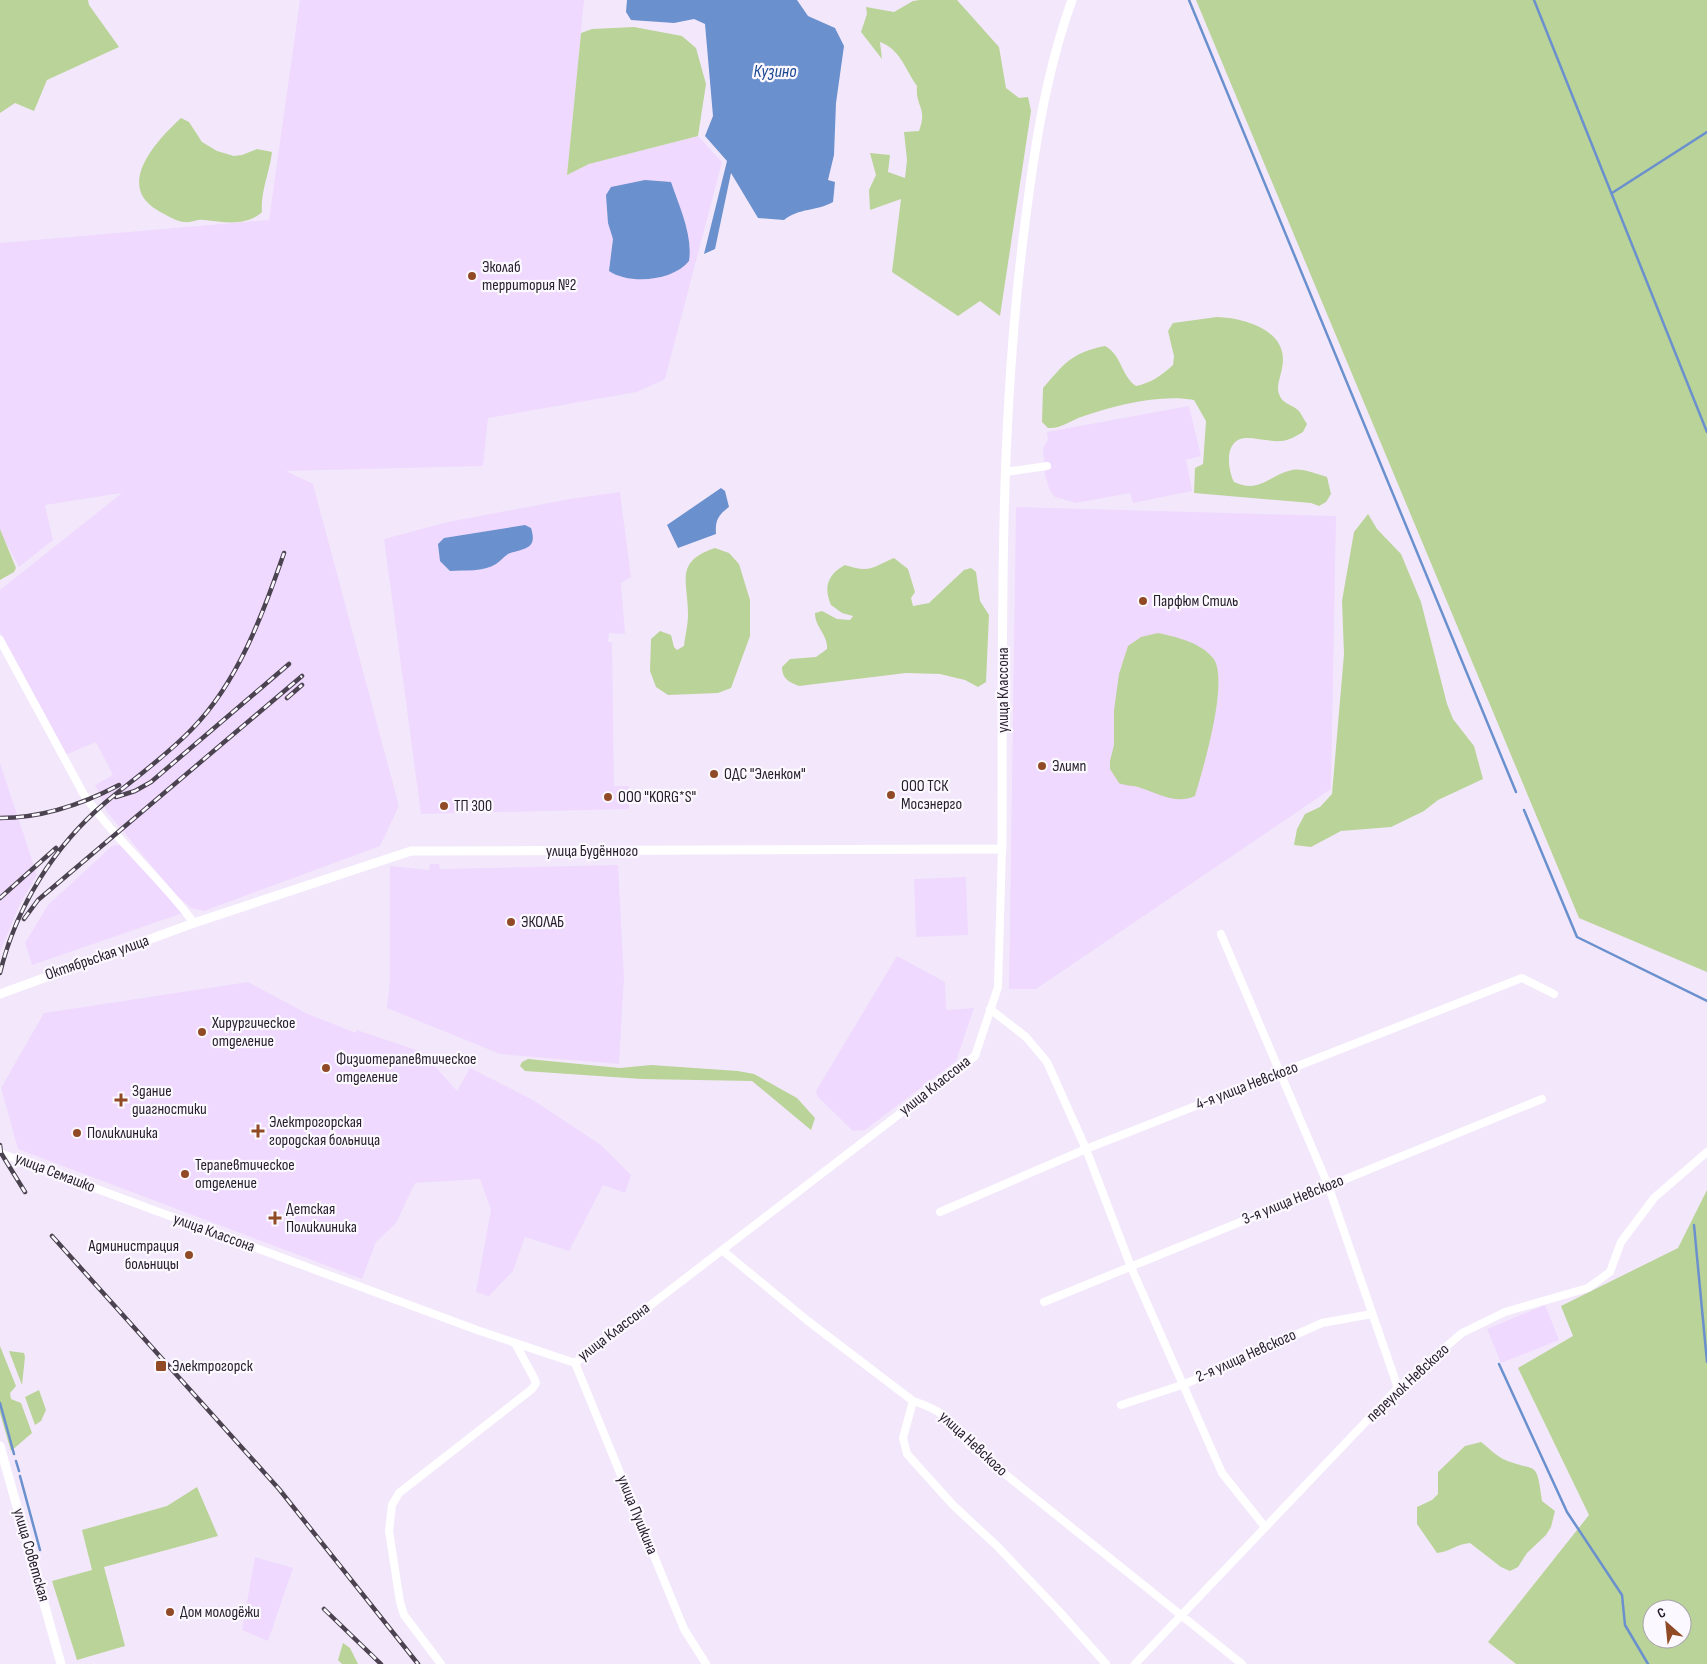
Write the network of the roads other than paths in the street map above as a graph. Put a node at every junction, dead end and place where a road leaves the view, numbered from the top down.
1 (1072, 0) edge
2 (1047, 466) dead end
3 (1005, 472) junction
4 (0, 640) edge
5 (1002, 848) junction
6 (194, 923) junction
7 (1221, 934) dead end
8 (0, 994) edge
9 (1554, 994) dead end
10 (990, 1009) junction
11 (1280, 1073) junction
12 (1542, 1099) dead end
13 (1086, 1149) junction
14 (1707, 1152) edge
15 (0, 1153) edge
16 (1328, 1185) junction
17 (111, 1194) joint
18 (940, 1212) dead end
19 (722, 1250) junction
20 (1131, 1267) junction
21 (1044, 1302) dead end
22 (1372, 1314) junction
23 (515, 1342) junction
24 (575, 1363) junction
25 (1185, 1384) junction
26 (1398, 1388) junction
27 (913, 1401) junction
28 (1121, 1405) dead end
29 (0, 1446) edge
30 (1265, 1527) junction
31 (1181, 1616) junction
32 (61, 1664) edge
33 (441, 1664) edge
34 (706, 1664) edge
35 (1106, 1664) edge
36 (1135, 1664) edge
37 (1242, 1664) edge

1 - 3 street, улица Классона
2 - 3 street
3 - 5 street, улица Классона
4 - 6 street
5 - 6 street, улица Будённого
5 - 10 street, улица Классона
6 - 8 street, Октябрьская улица
7 - 11 street
9 - 11 street, 4-я улица Невского
10 - 13 street
10 - 19 street, улица Классона
11 - 13 street, 4-я улица Невского
11 - 16 street
12 - 16 street, 3-я улица Невского
13 - 18 street, 4-я улица Невского
13 - 20 street
14 - 26 street, переулок Невского
15 - 17 street, улица Семашко
16 - 20 street, 3-я улица Невского
16 - 22 street
17 - 23 street, улица Классона
19 - 24 street, улица Классона
19 - 27 street, улица Невского
20 - 21 street, 3-я улица Невского
20 - 25 street
22 - 25 street, 2-я улица Невского
22 - 26 street
23 - 24 street, улица Классона
23 - 33 street
24 - 34 street, улица Пушкина
25 - 28 street, 2-я улица Невского
25 - 30 street
26 - 30 street, переулок Невского
27 - 31 street, улица Невского
27 - 35 street
29 - 32 street, улица Советская
30 - 31 street, переулок Невского
31 - 36 street, переулок Невского
31 - 37 street, улица Невского

